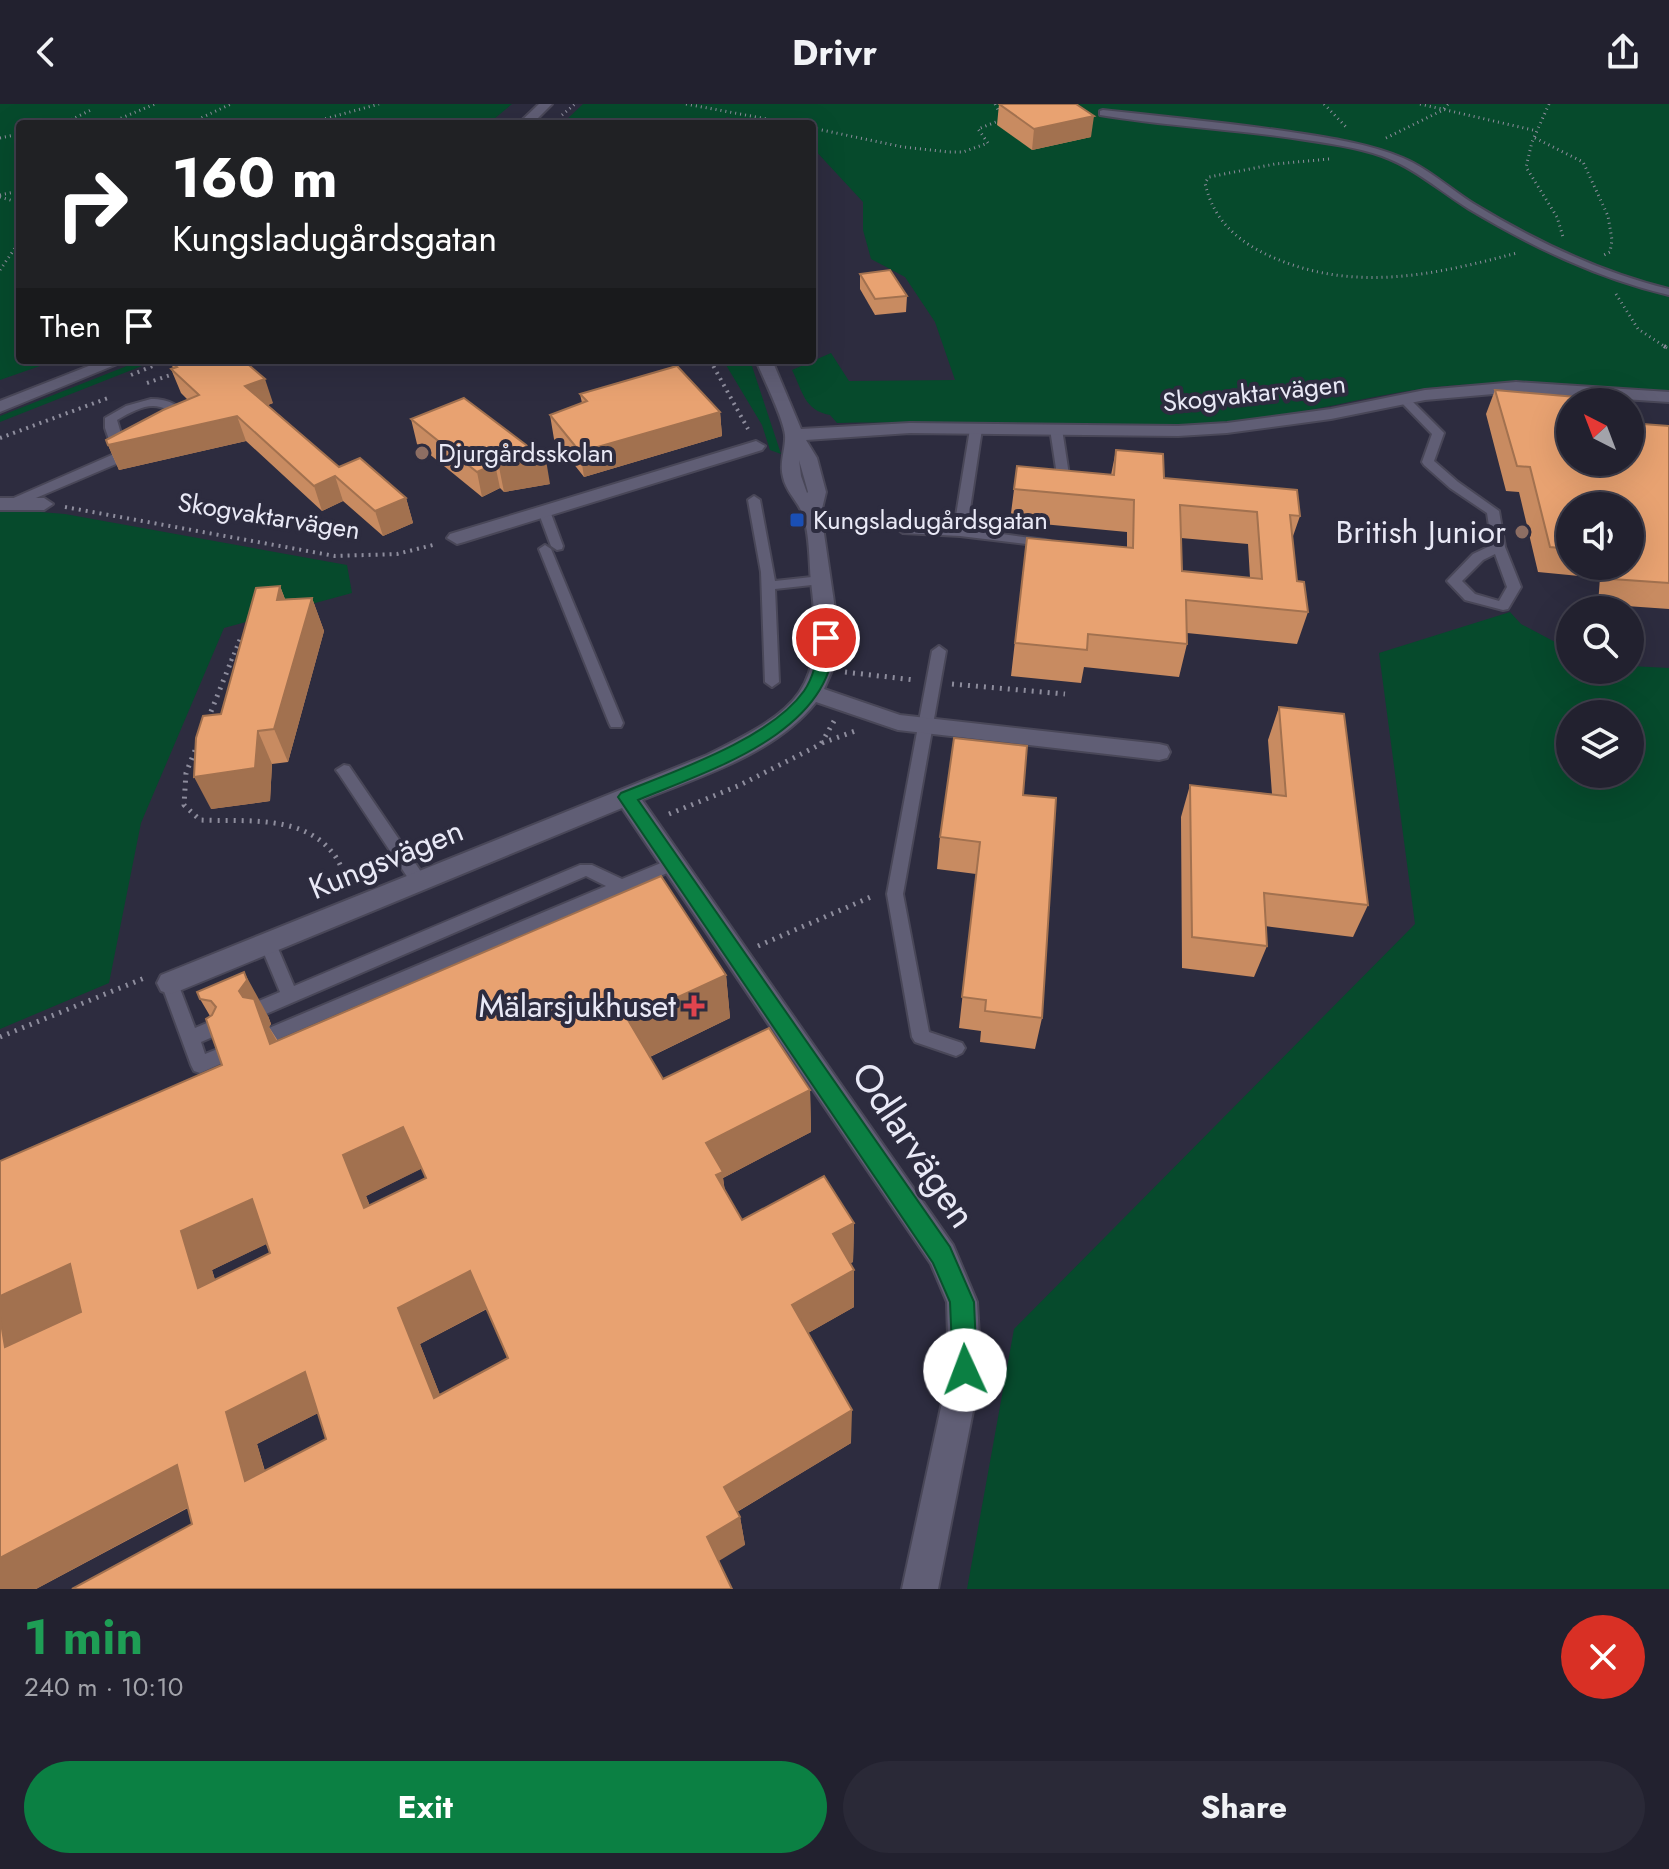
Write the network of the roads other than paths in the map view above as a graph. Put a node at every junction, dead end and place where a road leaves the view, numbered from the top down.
1 (546, 104) edge
2 (1103, 113) dead end
3 (528, 120) edge
4 (1669, 292) edge
5 (109, 364) edge
6 (766, 364) edge
7 (1669, 397) edge
8 (1404, 399) junction
9 (0, 407) edge
10 (174, 426) edge
11 (976, 429) junction
12 (1056, 429) junction
13 (794, 435) junction
14 (141, 443) edge
15 (756, 446) road end
16 (120, 455) junction
17 (1063, 475) edge
18 (754, 500) dead end
19 (7, 504) edge
20 (44, 504) road end
21 (544, 511) junction
22 (903, 529) dead end
23 (960, 532) junction
24 (457, 538) road end
25 (1061, 546) edge
26 (1499, 547) junction
27 (821, 580) junction
28 (768, 586) junction
29 (939, 651) dead end
30 (772, 682) dead end
31 (812, 693) junction
32 (616, 723) dead end
33 (924, 725) junction
34 (1159, 752) dead end
35 (344, 770) dead end
36 (627, 797) junction
37 (673, 864) junction
38 (420, 883) junction
39 (622, 886) junction
40 (268, 944) junction
41 (163, 978) joint
42 (290, 996) junction
43 (275, 1033) dead end
44 (191, 1038) junction
45 (956, 1048) dead end
46 (230, 1052) edge
47 (920, 1589) edge

1 - 3 street
2 - 4 lane
5 - 9 street
6 - 13 street
7 - 8 street, Skogvaktarvägen
8 - 12 street, Skogvaktarvägen
8 - 26 lane
10 - 16 lane
11 - 12 street, Skogvaktarvägen
11 - 13 street, Skogvaktarvägen
11 - 23 lane
12 - 17 lane
13 - 27 street
14 - 16 lane
15 - 21 street
16 - 19 lane
18 - 28 lane
19 - 20 street
21 - 24 street
21 - 32 lane
22 - 23 lane
23 - 25 lane
26 - 26 lane
27 - 28 lane
27 - 31 street
28 - 30 lane
29 - 33 lane
31 - 33 street
31 - 36 street
33 - 34 street
33 - 45 lane
35 - 38 lane
36 - 37 street, Odlarvägen
36 - 38 street, Kungsvägen
37 - 39 lane
37 - 47 street, Odlarvägen
38 - 40 street, Kungsvägen
39 - 42 lane
39 - 43 lane
40 - 41 street, Kungsvägen
40 - 42 lane
41 - 44 lane
42 - 44 lane
44 - 46 lane

